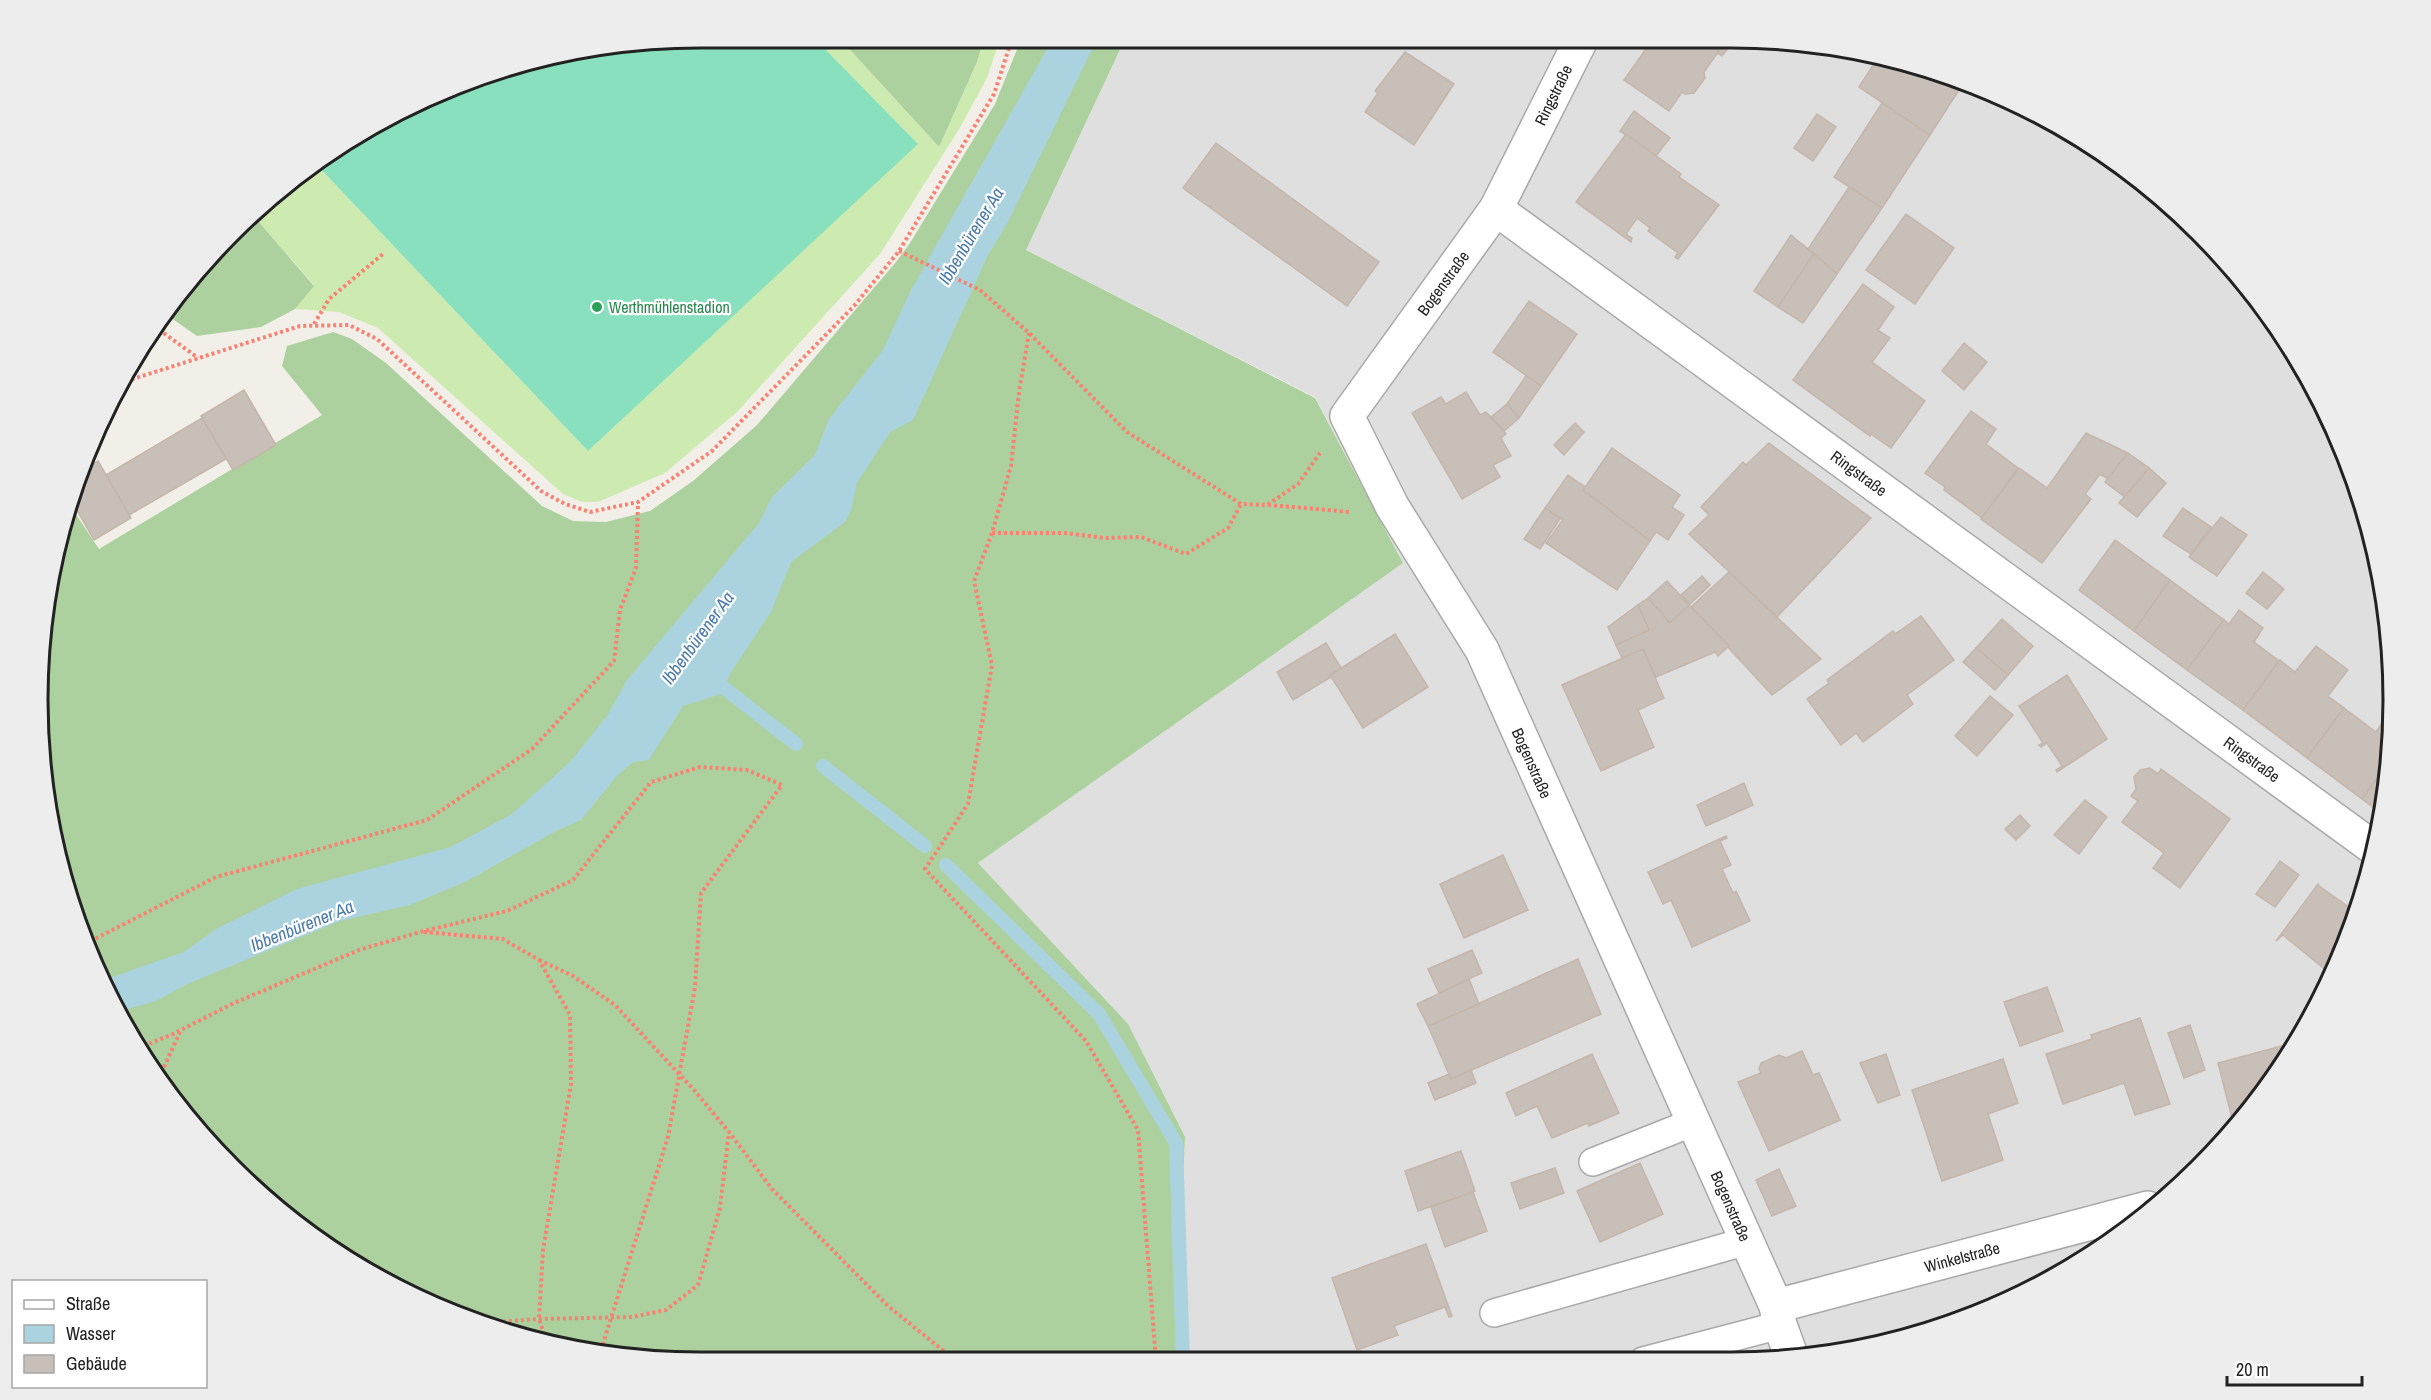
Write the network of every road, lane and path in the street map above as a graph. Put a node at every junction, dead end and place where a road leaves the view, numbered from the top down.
1 (1009, 48) edge
2 (1577, 48) edge
3 (1496, 209) junction
4 (899, 251) junction
5 (383, 254) dead end
6 (314, 325) junction
7 (162, 332) edge
8 (1029, 333) junction
9 (199, 358) junction
10 (132, 379) edge
11 (1347, 416) junction
12 (638, 502) junction
13 (1241, 504) junction
14 (1267, 505) junction
15 (1392, 506) junction
16 (992, 533) junction
17 (2367, 843) edge
18 (420, 932) junction
19 (94, 939) edge
20 (539, 960) junction
21 (180, 1031) junction
22 (147, 1044) edge
23 (163, 1069) edge
24 (679, 1075) junction
25 (1694, 1122) junction
26 (729, 1132) junction
27 (1593, 1162) dead end
28 (2134, 1212) edge
29 (1747, 1241) junction
30 (1494, 1313) dead end
31 (1778, 1316) junction
32 (611, 1317) junction
33 (539, 1319) junction
34 (504, 1321) edge
35 (544, 1333) edge
36 (604, 1344) edge
37 (1789, 1349) edge
38 (945, 1352) edge
39 (1155, 1352) edge
40 (1670, 1352) edge

1 - 4 path
2 - 3 street, Ringstraße
3 - 11 street, Bogenstraße
3 - 17 street, Ringstraße
4 - 8 path
4 - 12 path
5 - 6 path
6 - 9 path
6 - 12 path
7 - 9 path
8 - 13 path
8 - 16 path
9 - 10 path
11 - 14 path
11 - 15 street, Bogenstraße
12 - 19 path
13 - 14 path
13 - 16 path
14 - 15 path
15 - 25 street, Bogenstraße
16 - 39 path
18 - 20 path
18 - 21 path
18 - 24 path
20 - 24 path
20 - 33 path
21 - 22 path
21 - 23 path
24 - 26 path
24 - 32 path
25 - 27 lane
25 - 29 street, Bogenstraße
26 - 32 path
26 - 38 path
28 - 31 street, Winkelstraße
29 - 30 lane
29 - 31 street, Bogenstraße
31 - 37 street, Bogenstraße
31 - 40 lane
32 - 33 path
32 - 36 path
33 - 34 path
33 - 35 path

